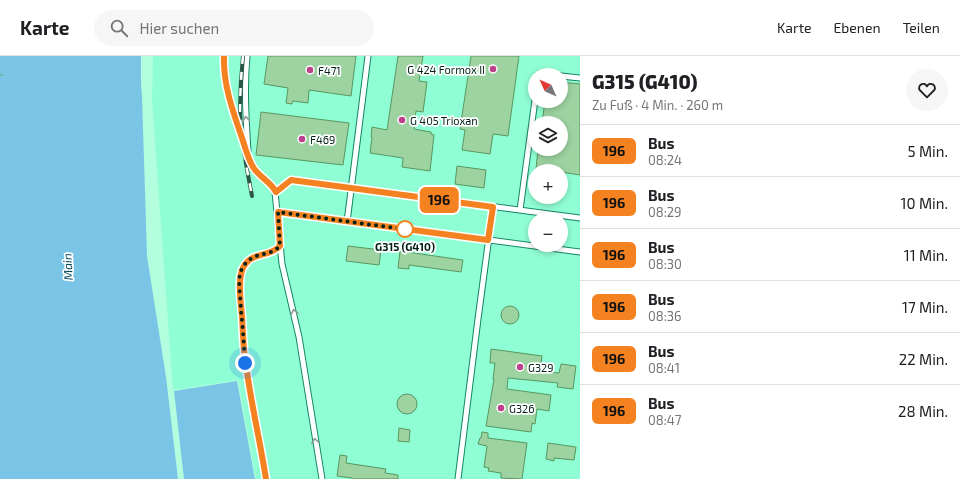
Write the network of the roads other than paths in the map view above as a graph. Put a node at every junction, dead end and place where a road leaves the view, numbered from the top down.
1 (224, 56) edge
2 (247, 56) edge
3 (368, 56) edge
4 (568, 77) edge
5 (580, 78) edge
6 (534, 108) edge
7 (248, 158) junction
8 (351, 188) junction
9 (276, 192) junction
10 (493, 207) junction
11 (520, 210) junction
12 (278, 212) junction
13 (580, 218) edge
14 (347, 222) junction
15 (488, 240) junction
16 (280, 246) junction
17 (580, 252) edge
18 (266, 479) edge
19 (322, 479) edge
20 (458, 479) edge

1 - 7 lane
7 -> 2 lane
3 - 8 lane
4 - 5 lane
6 - 11 lane
7 - 9 lane
8 - 9 lane
8 - 10 lane
8 - 14 lane
9 - 12 lane
10 - 11 lane
10 - 15 lane
11 - 13 lane
12 - 14 lane
12 - 16 lane
14 - 15 lane
15 - 17 lane
15 - 20 lane
16 - 18 lane
19 -> 16 lane

